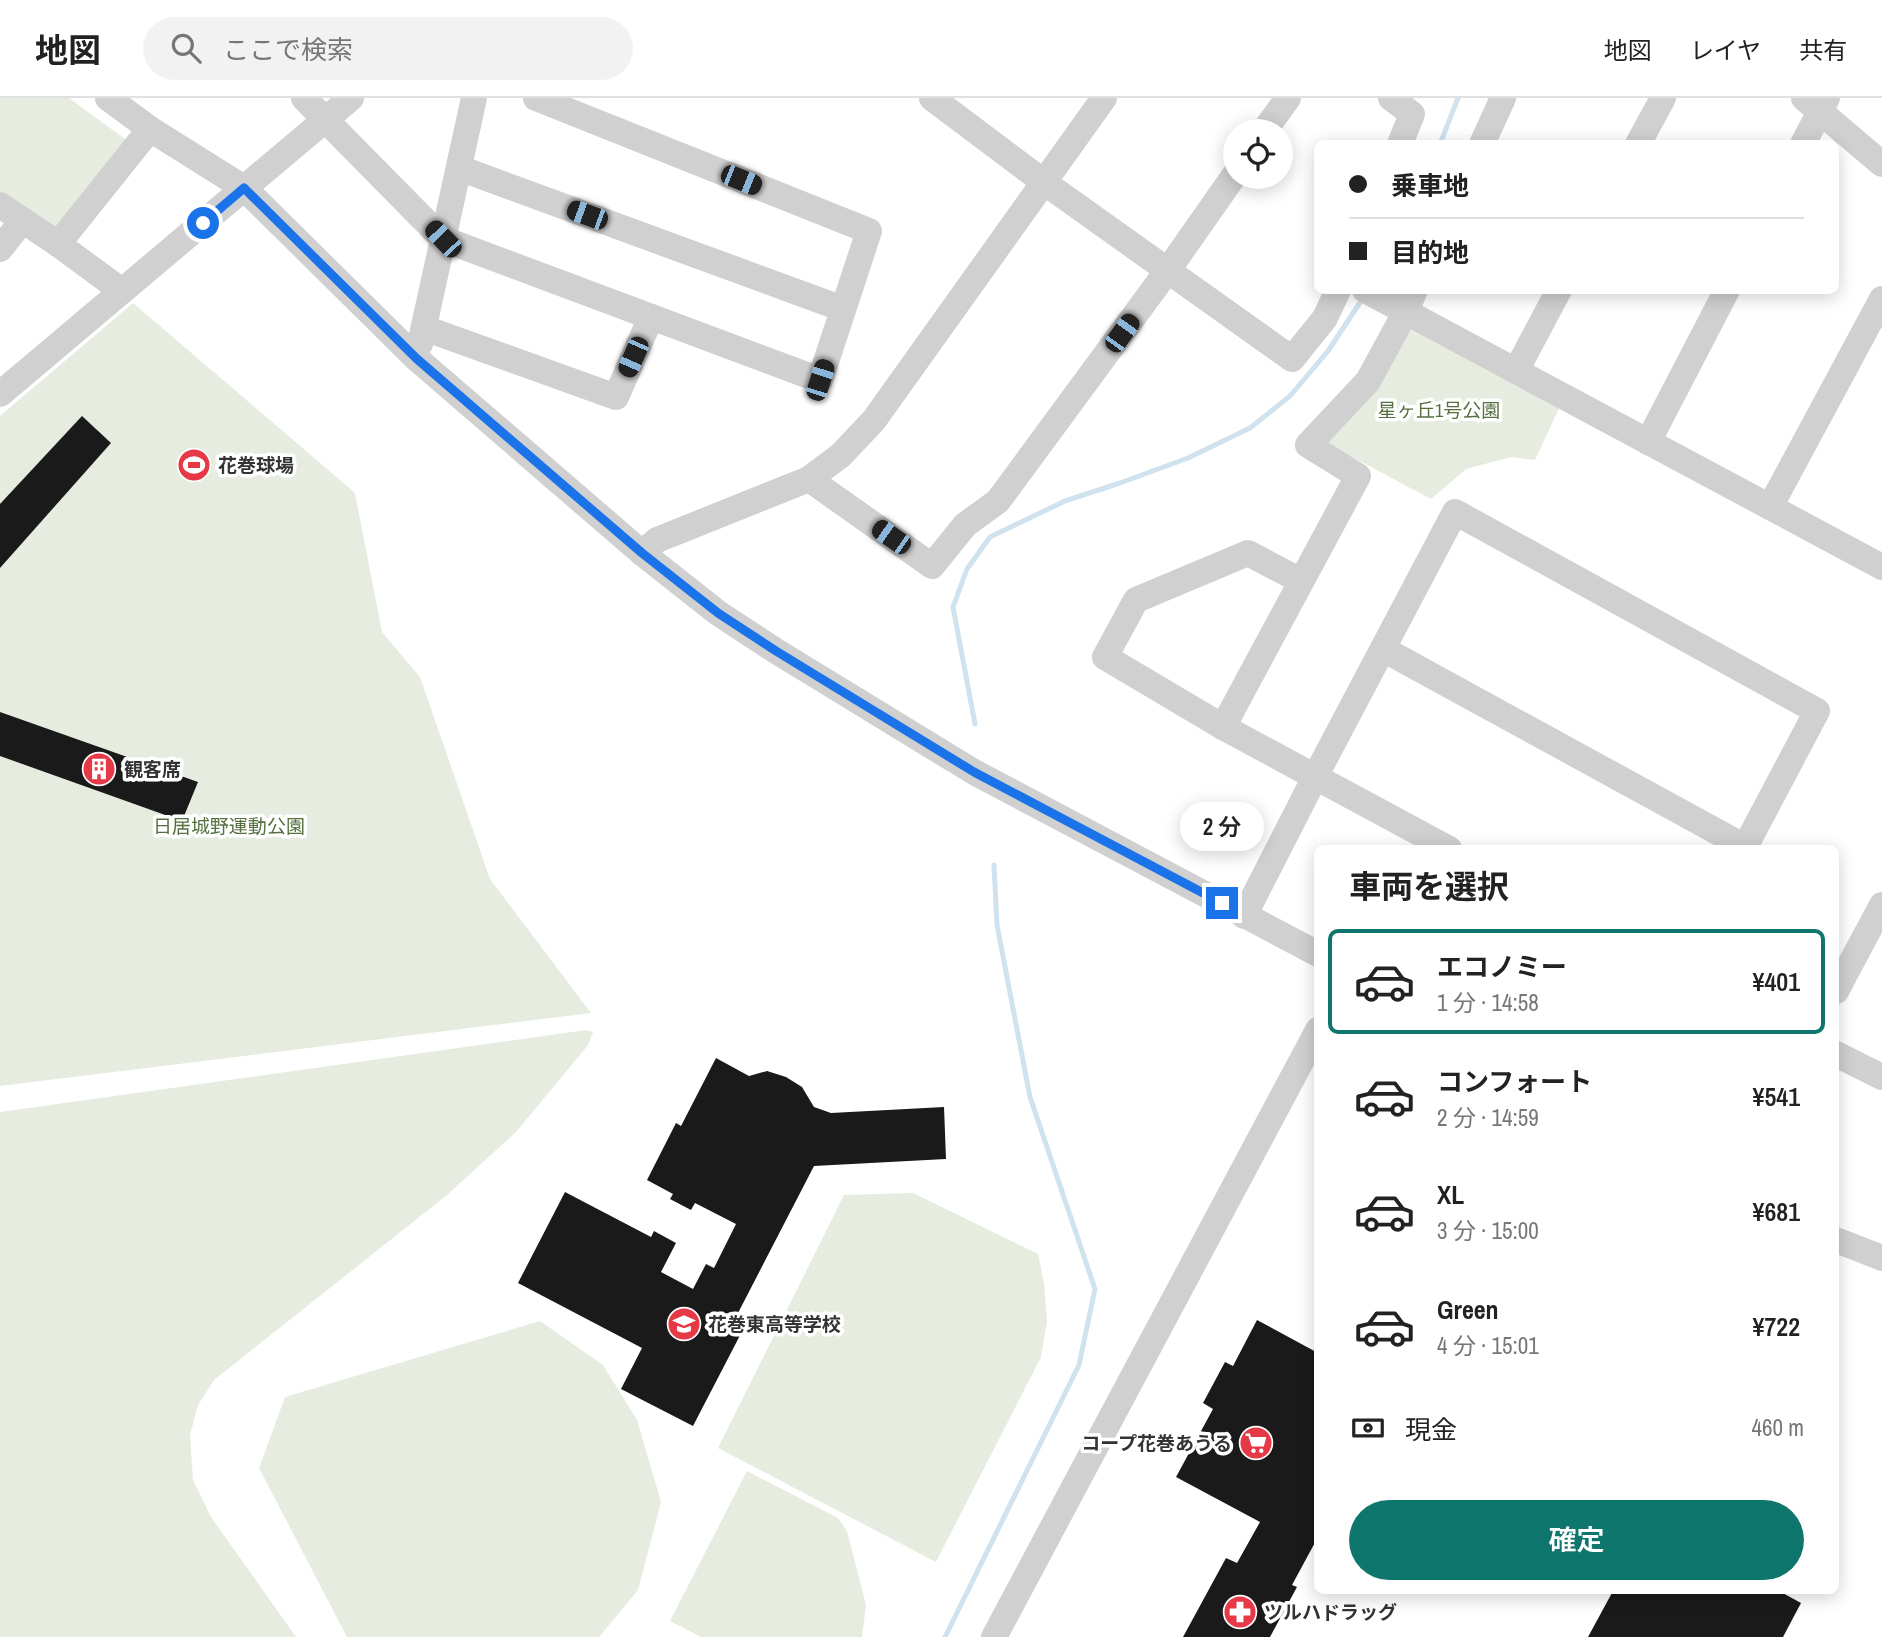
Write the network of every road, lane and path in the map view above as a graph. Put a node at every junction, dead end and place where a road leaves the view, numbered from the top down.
1 (108, 98) edge
2 (304, 98) edge
3 (351, 98) edge
4 (474, 98) edge
5 (536, 98) edge
6 (932, 98) edge
7 (1104, 98) edge
8 (1288, 98) edge
9 (1391, 98) edge
10 (1503, 98) edge
11 (1663, 98) edge
12 (1817, 102) edge
13 (326, 119) junction
14 (1273, 119) edge
15 (150, 129) junction
16 (1402, 140) edge
17 (1484, 140) edge
18 (1640, 140) edge
19 (1804, 140) edge
20 (1882, 164) edge
21 (459, 168) junction
22 (1045, 183) junction
23 (244, 188) junction
24 (1225, 189) edge
25 (0, 205) edge
26 (22, 221) junction
27 (443, 239) junction
28 (58, 244) junction
29 (0, 249) edge
30 (1168, 270) junction
31 (122, 291) junction
32 (1336, 294) edge
33 (1379, 294) edge
34 (1557, 294) edge
35 (1725, 294) edge
36 (1882, 299) edge
37 (1410, 302) edge
38 (843, 309) junction
39 (651, 317) junction
40 (424, 328) junction
41 (417, 359) junction
42 (1516, 371) junction
43 (0, 394) edge
44 (1648, 442) junction
45 (809, 479) junction
46 (1770, 507) junction
47 (642, 553) junction
48 (1882, 567) edge
49 (1301, 582) junction
50 (1383, 649) junction
51 (1223, 727) junction
52 (1315, 777) junction
53 (1442, 845) edge
54 (1739, 845) edge
55 (1746, 845) edge
56 (1882, 905) edge
57 (1244, 916) junction
58 (1314, 952) edge
59 (1839, 985) edge
60 (1314, 1037) edge
61 (1839, 1056) edge
62 (1882, 1077) edge
63 (1839, 1241) edge
64 (1882, 1258) edge
65 (994, 1637) edge

1 - 15 street
2 - 13 street
3 - 13 street
4 - 21 street
5 - 38 street
6 - 22 street
7 - 22 street
8 - 14 street
9 - 16 street
10 - 17 street
11 - 18 street
12 - 19 street
12 - 20 street
13 - 23 street
13 - 27 street
15 - 23 street
15 - 28 street
21 - 27 street
21 - 38 street
22 - 30 street
22 - 45 street
23 - 31 street
23 - 41 street
24 - 30 street
25 - 26 street
26 - 28 street
26 - 29 street
27 - 39 street
27 - 40 street
28 - 31 street
30 - 32 street
30 - 45 street
31 - 43 street
33 - 37 street
34 - 42 street
35 - 44 street
36 - 46 street
37 - 42 street
37 - 49 street
38 - 39 street
39 - 40 street
40 - 41 street
41 - 47 street
42 - 44 street
44 - 46 street
45 - 47 street
46 - 48 street
47 - 57 street
49 - 51 street
49 - 51 street
50 - 52 street
50 - 54 street
50 - 55 street
51 - 52 street
52 - 53 street
52 - 57 street
56 - 59 street
57 - 58 street
60 - 65 street
61 - 62 street
63 - 64 street

